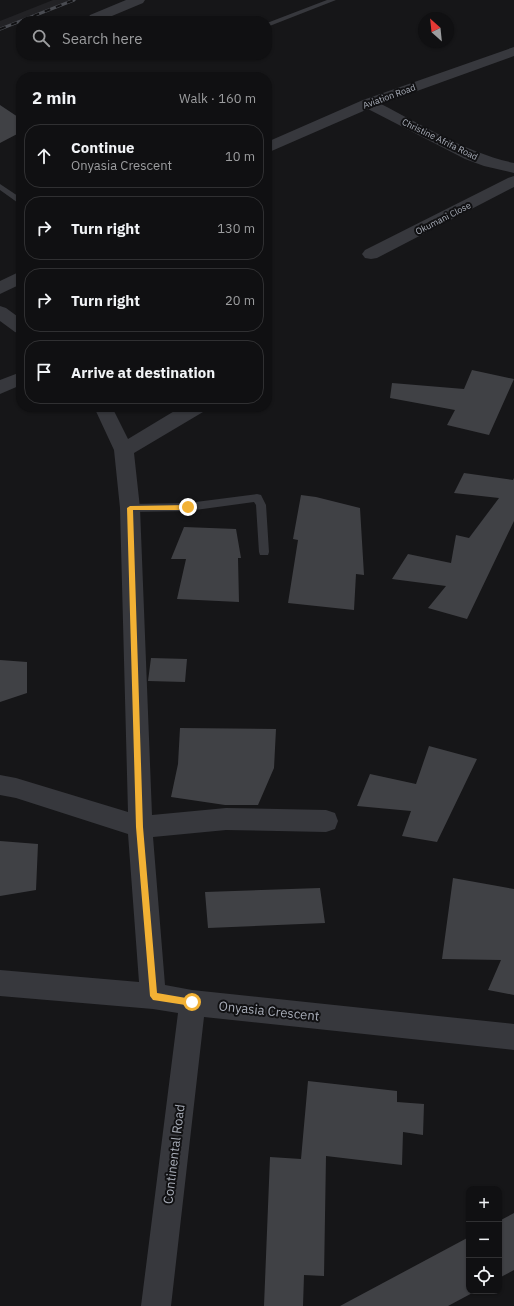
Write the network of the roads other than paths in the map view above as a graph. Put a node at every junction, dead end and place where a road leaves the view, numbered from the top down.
1 (138, 0) edge
2 (333, 0) edge
3 (100, 16) edge
4 (272, 23) edge
5 (514, 51) edge
6 (368, 103) junction
7 (272, 146) edge
8 (514, 168) edge
9 (514, 181) edge
10 (0, 186) edge
11 (16, 198) edge
12 (371, 254) dead end
13 (16, 280) edge
14 (0, 288) edge
15 (0, 312) edge
16 (16, 324) edge
17 (16, 380) edge
18 (0, 388) edge
19 (105, 412) edge
20 (188, 412) edge
21 (124, 450) junction
22 (130, 508) junction
23 (264, 552) dead end
24 (0, 785) edge
25 (326, 821) dead end
26 (140, 827) junction
27 (0, 983) edge
28 (153, 996) junction
29 (192, 1002) junction
30 (514, 1037) edge
31 (156, 1306) edge

1 - 3 street
2 - 4 lane
5 - 6 street, Aviation Road
6 - 7 street, Aviation Road
6 - 8 street, Christine Afrifa Road
9 - 12 street, Okumani Close
10 - 11 lane
13 - 14 street
15 - 16 street
17 - 18 street
19 - 21 street
20 - 21 street
21 - 22 street
22 - 23 lane
22 - 26 street
24 - 26 street
25 - 26 street
26 - 28 street
27 - 28 street, Onyasia Crescent
28 - 29 street, Onyasia Crescent
29 - 30 street, Onyasia Crescent
29 - 31 street, Continental Road

